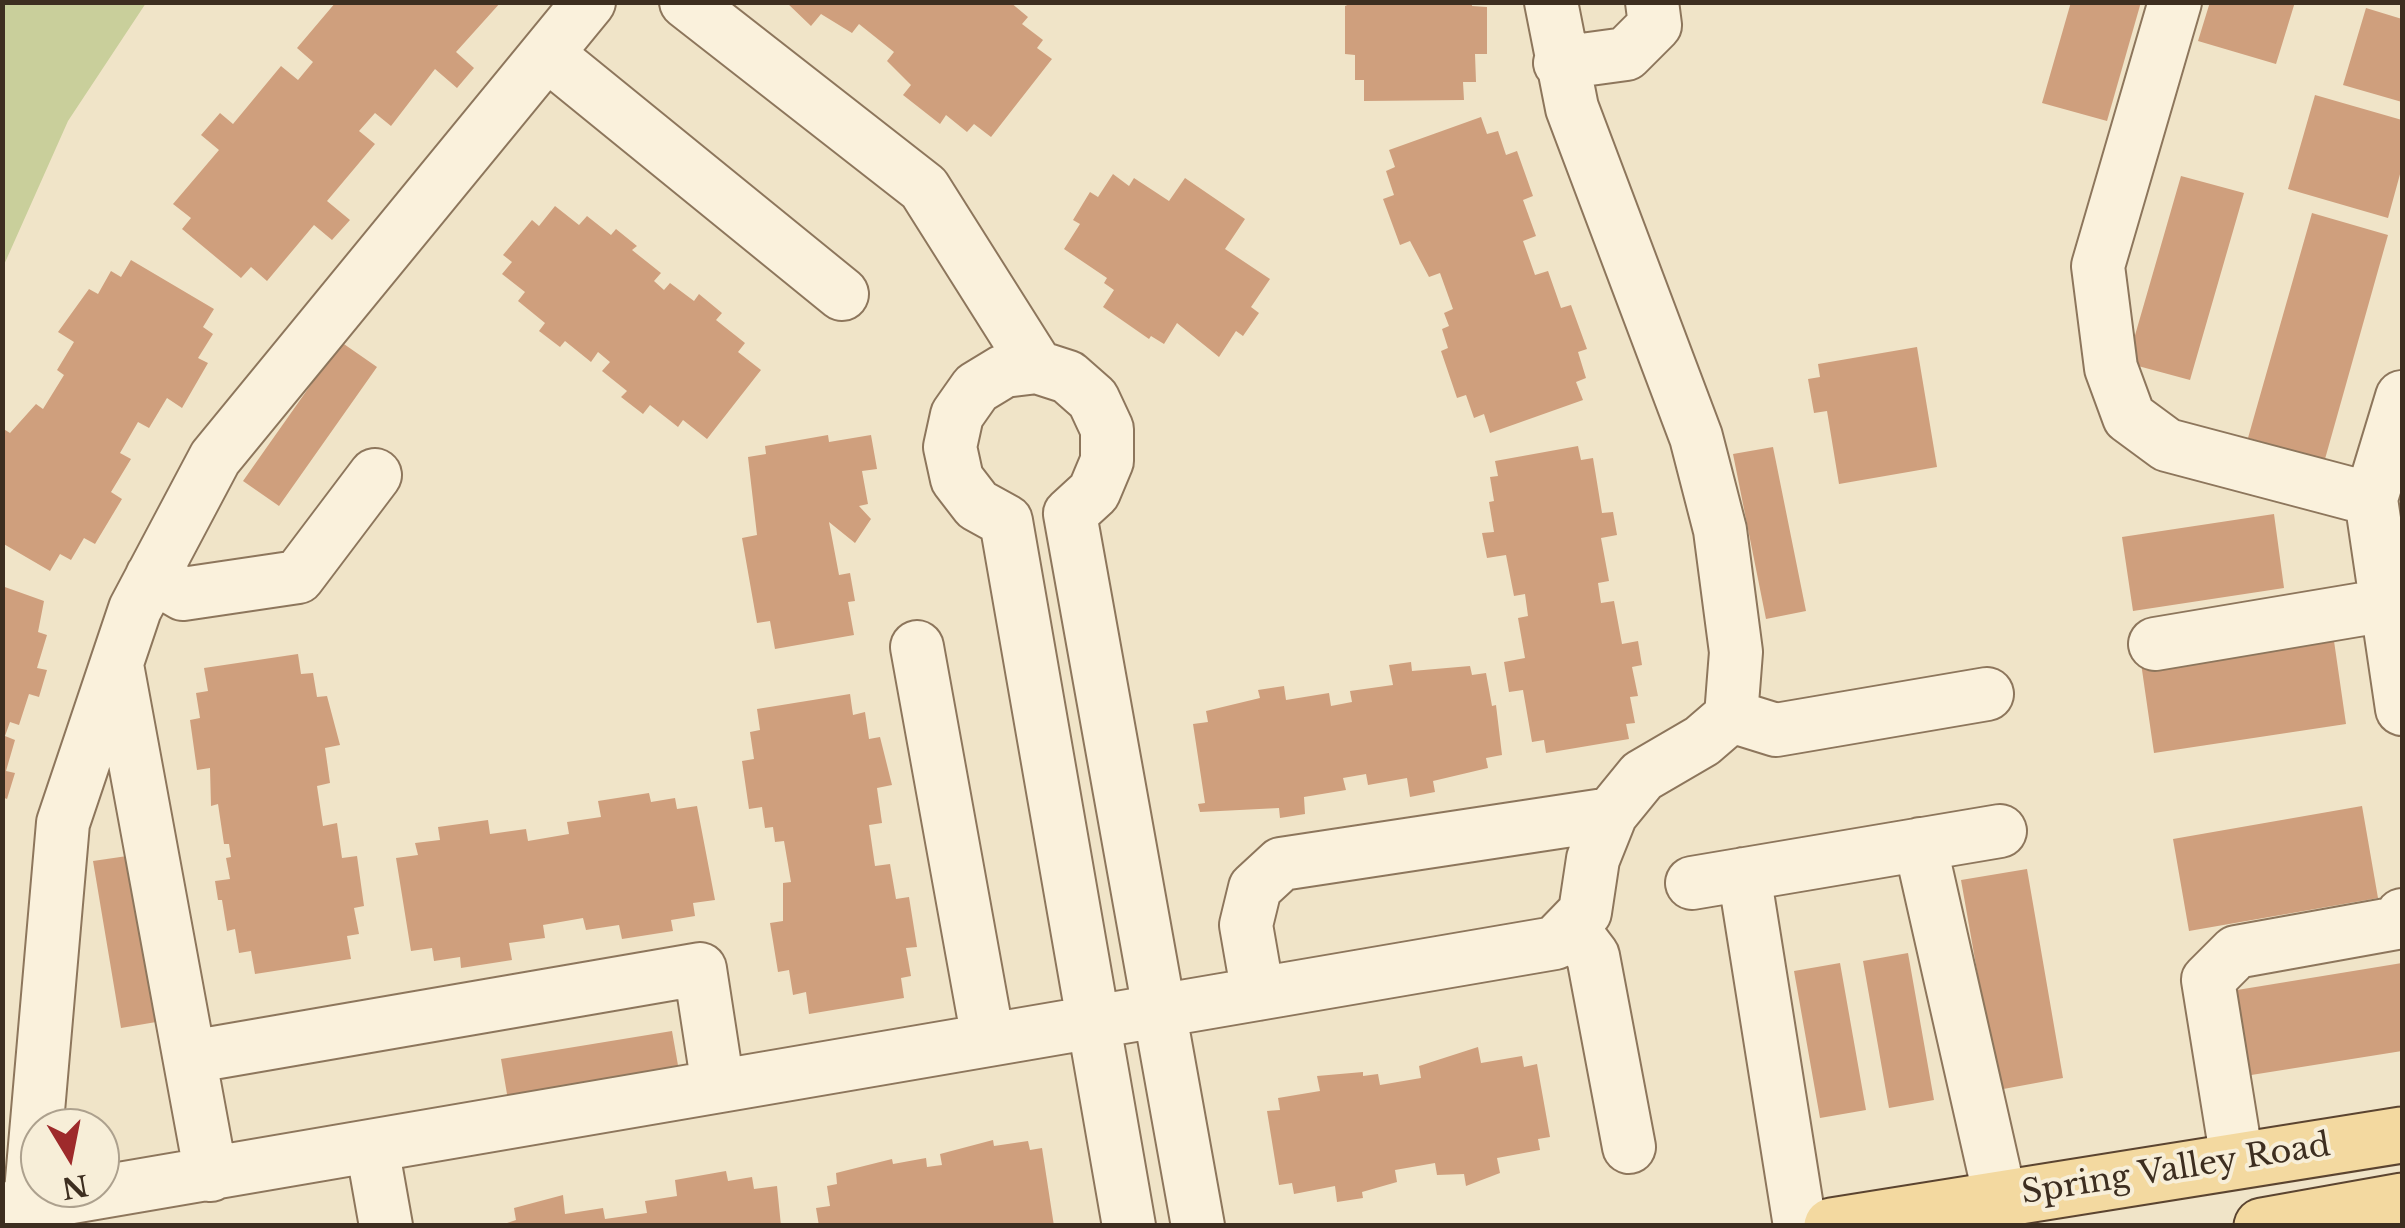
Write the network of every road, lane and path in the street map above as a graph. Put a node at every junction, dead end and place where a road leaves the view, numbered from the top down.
1 (589, 2) edge
2 (686, 2) edge
3 (1551, 2) edge
4 (1652, 2) edge
5 (2175, 2) edge
6 (547, 54) junction
7 (1560, 64) junction
8 (842, 294) dead end
9 (1037, 367) junction
10 (2402, 397) edge
11 (375, 474) dead end
12 (2371, 499) junction
13 (152, 576) junction
14 (2387, 605) junction
15 (2155, 644) dead end
16 (917, 647) dead end
17 (117, 662) junction
18 (1987, 694) dead end
19 (2402, 709) edge
20 (1731, 716) junction
21 (1611, 814) junction
22 (2000, 831) dead end
23 (1920, 844) junction
24 (1744, 874) junction
25 (1692, 883) dead end
26 (2402, 915) edge
27 (1571, 927) junction
28 (1258, 994) junction
29 (1159, 1012) junction
30 (1093, 1021) junction
31 (988, 1038) junction
32 (190, 1057) junction
33 (718, 1086) junction
34 (2402, 1135) edge
35 (372, 1146) junction
36 (1629, 1147) dead end
37 (2237, 1160) junction
38 (211, 1175) junction
39 (2402, 1201) edge
40 (2002, 1211) edge
41 (20, 1213) edge
42 (386, 1226) edge
43 (1129, 1226) edge
44 (1198, 1226) edge
45 (1800, 1226) edge
46 (1832, 1226) edge
47 (2262, 1226) edge

1 - 6 lane
2 - 9 lane
3 - 7 lane
4 - 7 lane
5 - 12 lane
6 - 8 lane
6 - 13 lane
7 - 20 lane
9 - 29 lane
9 - 30 lane
10 - 12 lane
11 - 13 lane
12 - 14 lane
13 - 17 lane
14 - 15 lane
14 - 19 lane
16 - 31 lane
17 - 32 lane
17 - 41 lane
18 - 20 lane
20 - 21 lane
21 - 27 lane
21 - 28 lane
22 - 23 lane
23 - 24 lane
23 - 40 lane
24 - 25 lane
24 - 45 lane
26 - 37 lane
27 - 28 lane
27 - 36 lane
28 - 29 lane
29 - 30 lane
29 - 44 lane
30 - 31 lane
30 - 43 lane
31 - 33 lane
32 - 33 lane
32 - 38 lane
33 - 35 lane
34 - 37 main road, Spring Valley Road
35 - 38 lane
35 - 42 lane
37 - 40 main road, Spring Valley Road
38 - 41 lane
39 - 47 main road, Spring Valley Road
40 - 46 main road, Spring Valley Road

